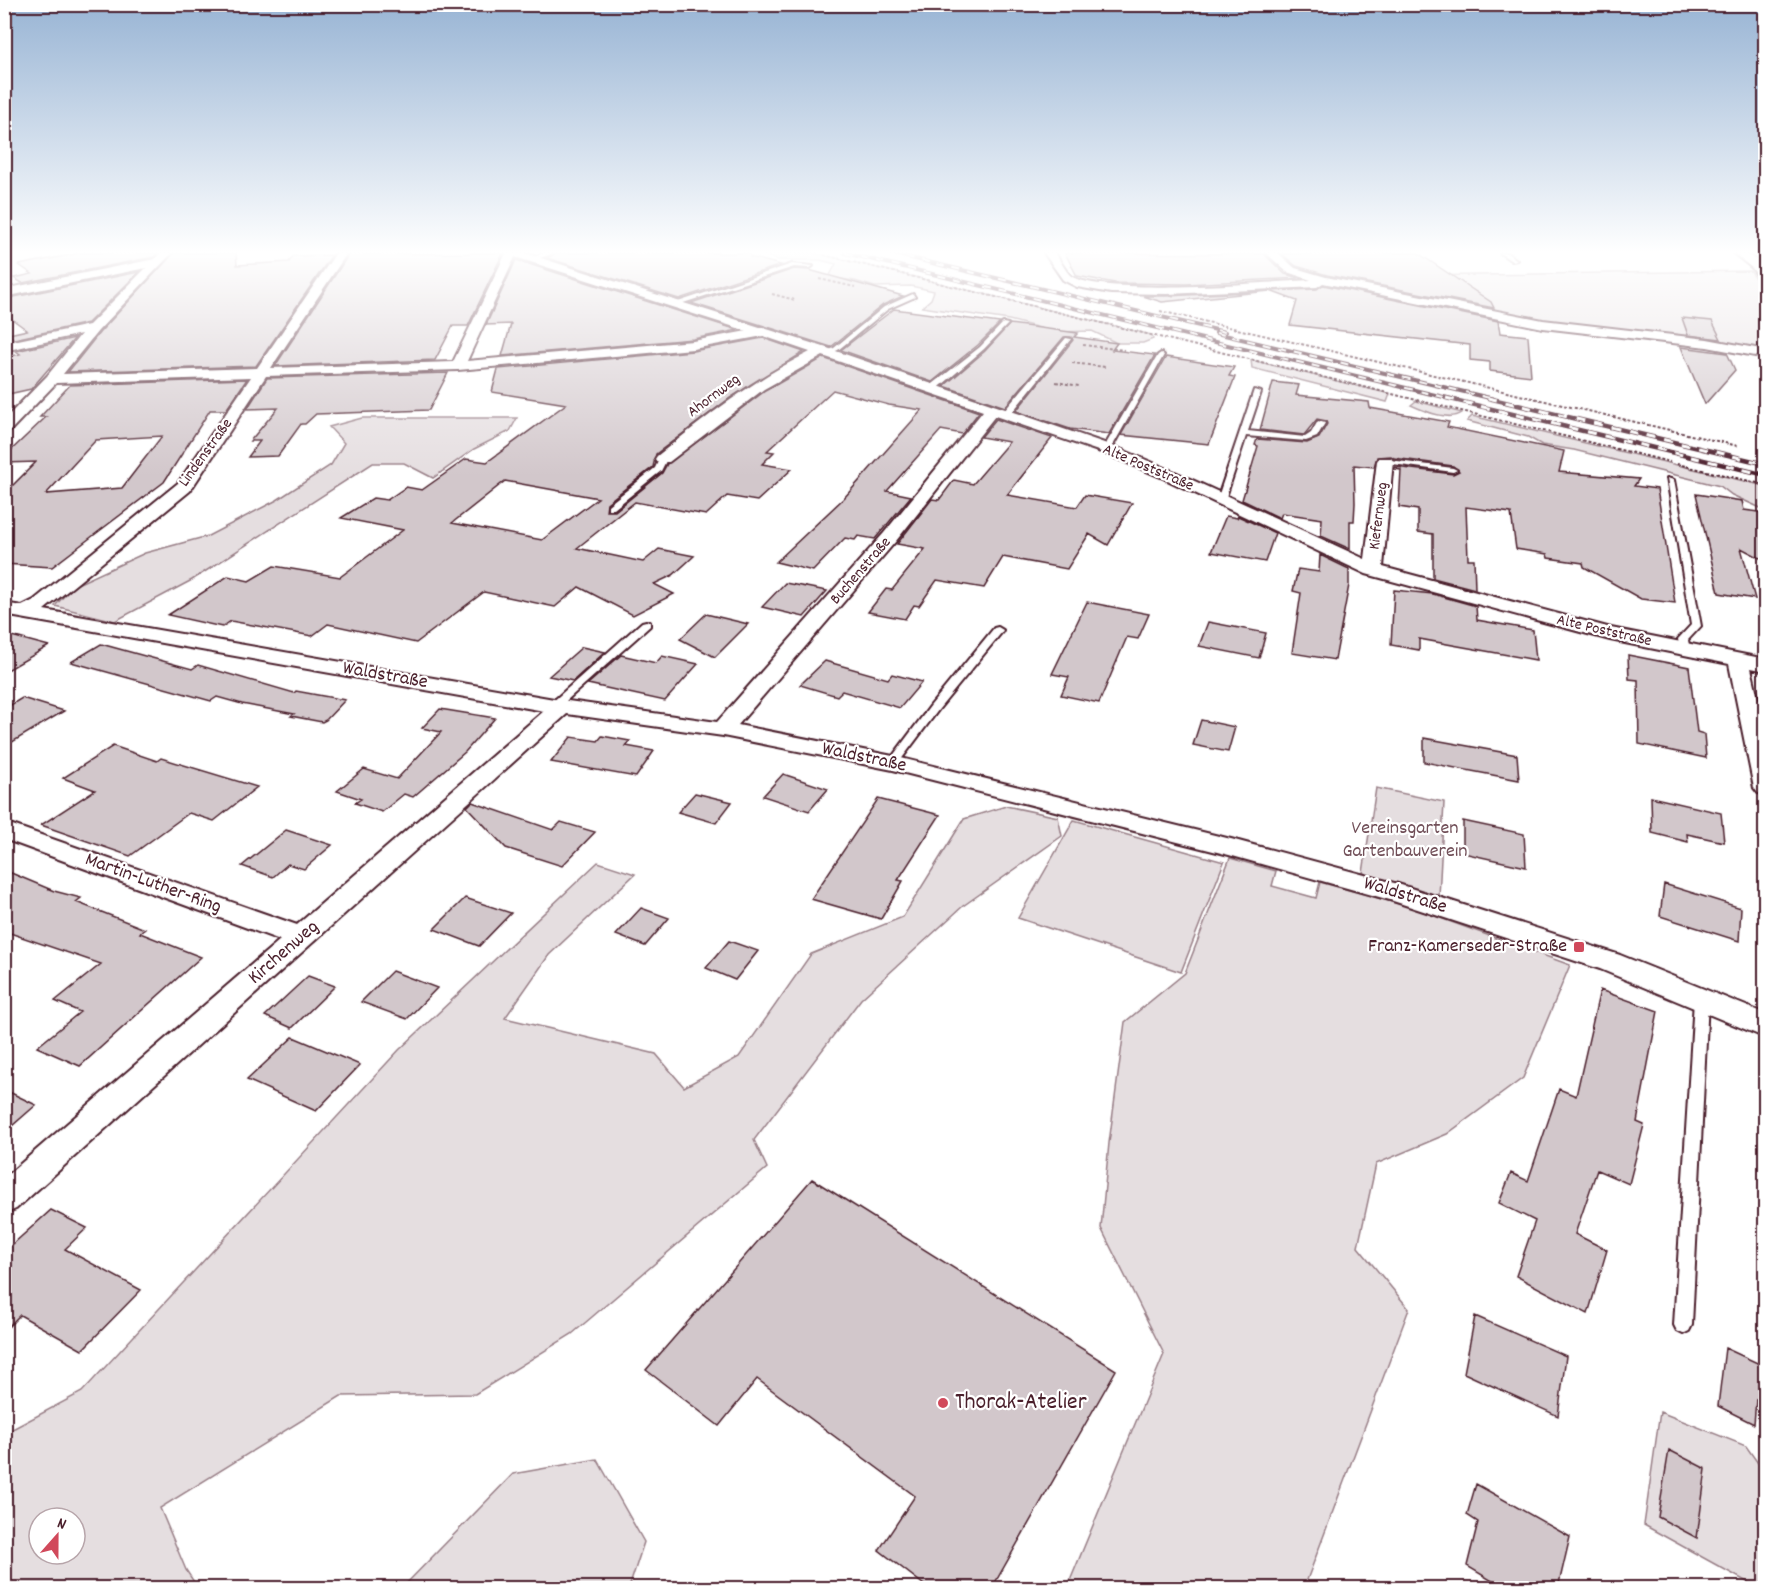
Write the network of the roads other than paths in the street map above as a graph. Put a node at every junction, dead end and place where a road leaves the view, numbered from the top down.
1 (290, 327) edge
2 (477, 327) edge
3 (749, 327) edge
4 (862, 327) edge
5 (1002, 327) edge
6 (1572, 327) edge
7 (93, 328) joint
8 (764, 332) junction
9 (1066, 340) road end
10 (4, 347) edge
11 (824, 352) junction
12 (1766, 354) edge
13 (1161, 355) dead end
14 (458, 366) junction
15 (263, 372) junction
16 (52, 379) junction
17 (932, 389) junction
18 (1257, 392) dead end
19 (1000, 411) junction
20 (1321, 423) dead end
21 (6, 426) edge
22 (1244, 433) junction
23 (1107, 449) junction
24 (663, 459) joint
25 (1385, 461) joint
26 (1453, 470) dead end
27 (1670, 480) dead end
28 (1221, 500) junction
29 (611, 507) dead end
30 (1373, 570) junction
31 (4, 609) edge
32 (26, 612) junction
33 (646, 624) dead end
34 (998, 630) dead end
35 (1685, 650) junction
36 (1739, 660) junction
37 (1766, 665) edge
38 (558, 706) junction
39 (723, 729) junction
40 (893, 763) junction
41 (1766, 788) edge
42 (4, 830) edge
43 (301, 937) junction
44 (1701, 1000) junction
45 (1766, 1027) edge
46 (4, 1199) edge
47 (1683, 1325) dead end

1 - 15 street, Lindenstraße
2 - 14 street
3 - 8 street, Alte Poststraße
4 - 11 lane
5 - 17 lane
6 - 12 street
7 - 10 street
7 - 16 street
8 - 11 street, Alte Poststraße
8 - 14 street
9 - 19 lane
11 - 17 street, Alte Poststraße
11 - 24 street, Ahornweg
13 - 23 lane
14 - 15 street
15 - 16 street
15 - 32 street, Lindenstraße
16 - 21 street
17 - 19 street, Alte Poststraße
18 - 22 lane
19 - 23 street, Alte Poststraße
19 - 39 street, Buchenstraße
20 - 22 lane
22 - 28 lane
23 - 28 street, Alte Poststraße
24 - 29 lane
25 - 26 lane
25 - 30 street, Kiefernweg
27 - 35 lane
28 - 30 street, Alte Poststraße
30 - 35 street, Alte Poststraße
31 - 32 street, Waldstraße
32 - 38 street, Waldstraße
33 - 38 lane
34 - 40 lane
35 - 36 street, Alte Poststraße
36 - 37 street, Alte Poststraße
36 - 41 street
38 - 39 street, Waldstraße
38 - 43 street, Kirchenweg
39 - 40 street, Waldstraße
40 - 44 street, Waldstraße
42 - 43 street, Martin-Luther-Ring
43 - 46 street, Kirchenweg
44 - 45 street, Waldstraße
44 - 47 lane

